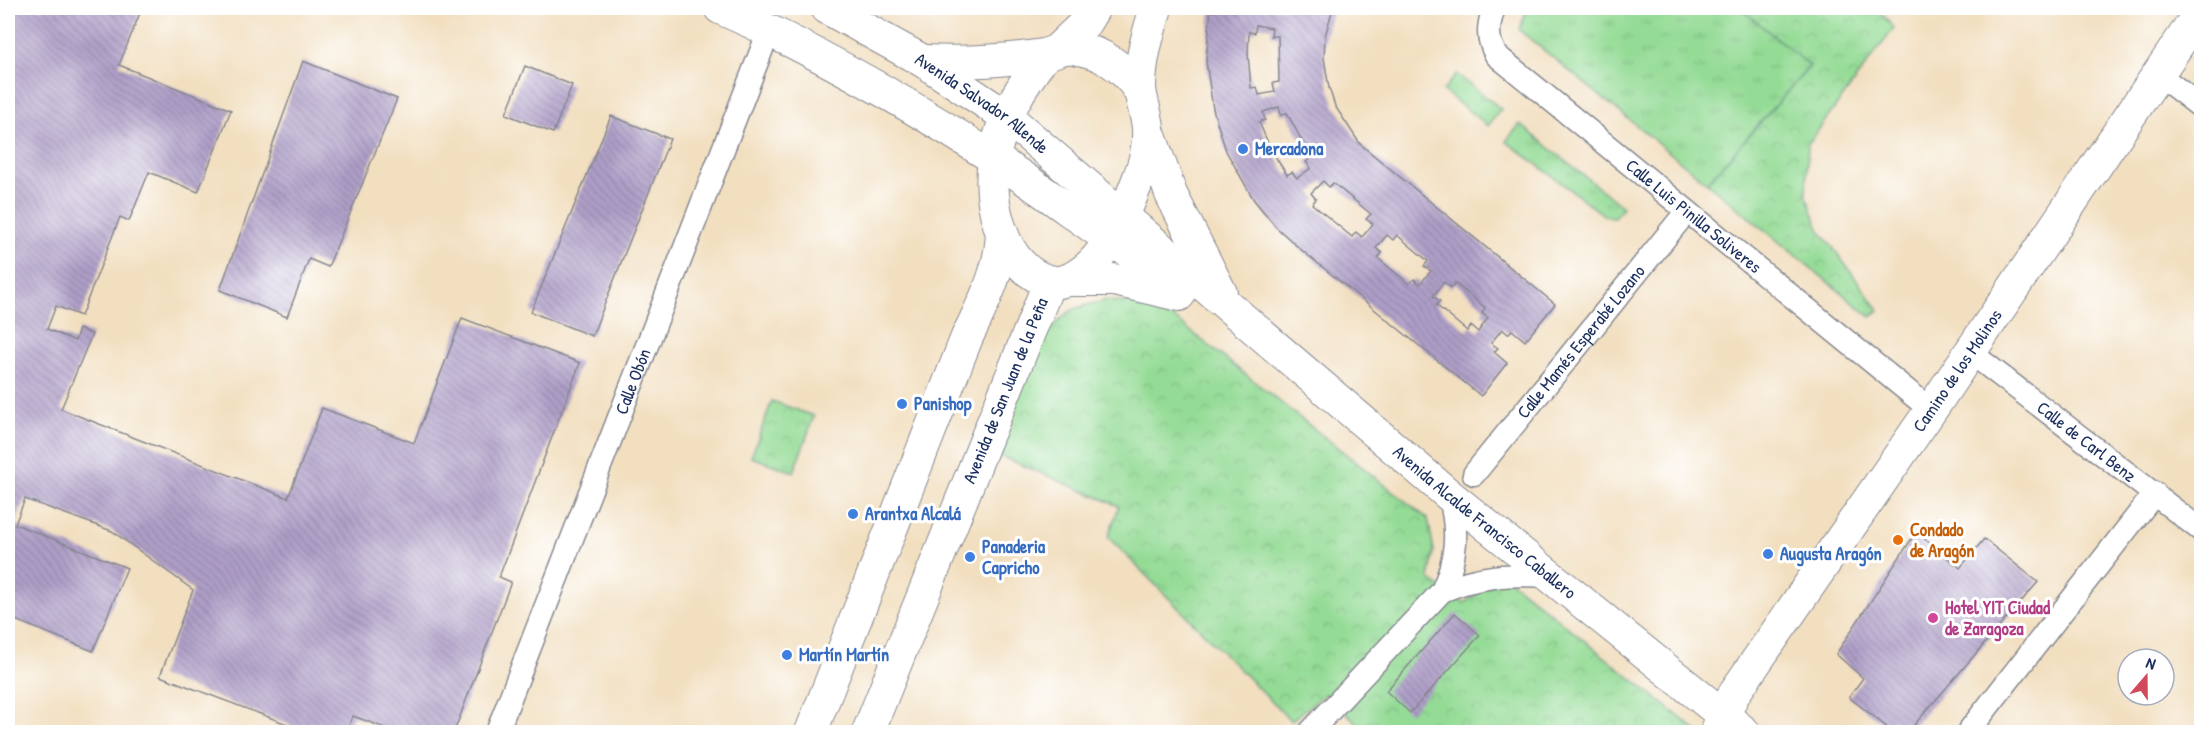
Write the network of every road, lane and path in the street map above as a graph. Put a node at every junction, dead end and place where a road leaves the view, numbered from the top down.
1 (720, 8) edge
2 (827, 8) edge
3 (1094, 8) edge
4 (1156, 8) edge
5 (1494, 8) edge
6 (2202, 9) edge
7 (769, 31) junction
8 (1053, 51) junction
9 (923, 61) junction
10 (2158, 74) junction
11 (1140, 92) junction
12 (2202, 108) edge
13 (1007, 117) junction
14 (1148, 128) junction
15 (994, 159) junction
16 (1687, 211) junction
17 (1116, 227) junction
18 (1002, 232) junction
19 (1060, 281) junction
20 (1229, 309) junction
21 (1970, 352) junction
22 (1931, 410) junction
23 (1474, 474) dead end
24 (2155, 494) junction
25 (1449, 495) junction
26 (2202, 531) edge
27 (1550, 576) junction
28 (1442, 591) junction
29 (1728, 727) edge
30 (497, 732) edge
31 (811, 732) edge
32 (868, 732) edge
33 (1310, 732) edge
34 (1968, 732) edge

1 - 7 main road
2 - 9 main road, Avenida Salvador Allende
3 - 8 main road, Avenida de San Juan de la Peña
4 - 11 main road
5 - 16 street, Calle Luis Pinilla Soliveres
6 - 10 main road, Camino de los Molinos
7 - 15 main road
7 - 30 street, Calle Obón
8 - 9 main road
8 - 11 main road
8 - 13 main road, Avenida de San Juan de la Peña
9 - 13 main road, Avenida Salvador Allende
10 - 12 street
10 - 21 main road, Camino de los Molinos
11 - 14 main road
13 - 15 main road, Avenida de San Juan de la Peña
13 - 17 main road, Avenida Salvador Allende
14 - 17 main road, Avenida de San Juan de la Peña
14 - 20 main road, Avenida Alcalde Francisco Caballero
15 - 17 main road, Avenida Alcalde Francisco Caballero
15 - 18 main road, Avenida de San Juan de la Peña
16 - 22 street, Calle Luis Pinilla Soliveres
16 - 23 street, Calle Mamés Esperabé Lozano
17 - 19 main road, Avenida de San Juan de la Peña
17 - 20 main road, Avenida Alcalde Francisco Caballero
18 - 19 main road, Avenida de San Juan de la Peña
18 - 31 main road, Avenida de San Juan de la Peña
19 - 20 main road, Avenida Alcalde Francisco Caballero
19 - 32 main road, Avenida de San Juan de la Peña
20 - 25 main road, Avenida Alcalde Francisco Caballero
21 - 22 main road, Camino de los Molinos
21 - 24 street, Calle de Carl Benz
22 - 29 main road, Camino de los Molinos
24 - 26 street, Calle de Carl Benz
24 - 34 street
25 - 27 main road, Avenida Alcalde Francisco Caballero
25 - 28 street
27 - 28 street
27 - 29 main road, Avenida Alcalde Francisco Caballero
28 - 33 street

